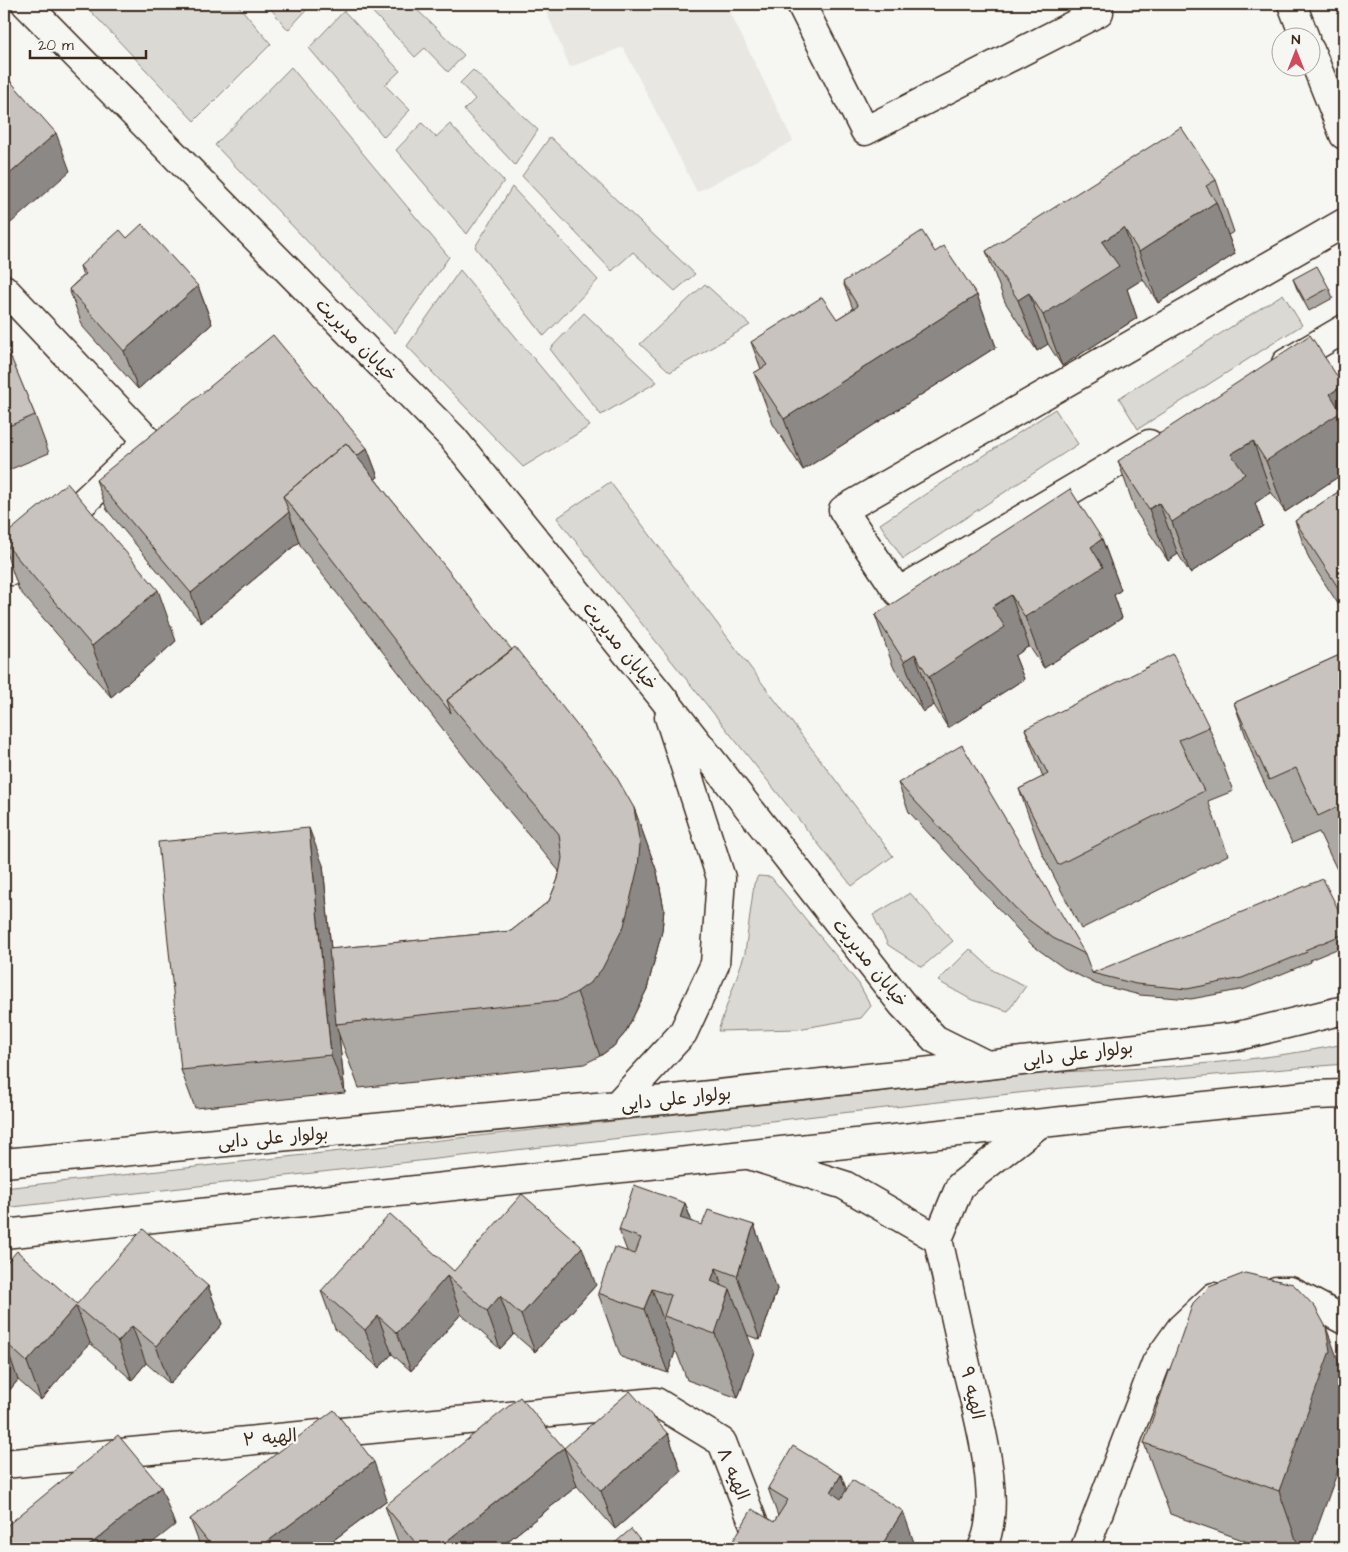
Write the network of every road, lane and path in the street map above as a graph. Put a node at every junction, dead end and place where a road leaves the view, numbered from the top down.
1 (26, 4) edge
2 (801, 4) edge
3 (1095, 4) edge
4 (1292, 4) edge
5 (1301, 28) edge
6 (1320, 75) edge
7 (1344, 135) edge
8 (1344, 223) edge
9 (4, 289) edge
10 (1344, 329) edge
11 (1264, 376) edge
12 (1172, 430) edge
13 (4, 567) edge
14 (662, 697) junction
15 (1344, 1010) edge
16 (987, 1065) junction
17 (1344, 1094) edge
18 (1314, 1095) junction
19 (617, 1105) junction
20 (1344, 1112) edge
21 (1039, 1124) junction
22 (749, 1155) junction
23 (4, 1163) edge
24 (4, 1234) edge
25 (938, 1239) junction
26 (1344, 1320) edge
27 (656, 1402) joint
28 (4, 1464) edge
29 (763, 1548) edge
30 (982, 1548) edge
31 (1085, 1548) edge

1 - 14 street, خیابان مدیریت
2 - 3 street
4 - 5 street
6 - 7 street
8 - 12 street
9 - 13 street
10 - 11 street
14 - 16 street, خیابان مدیریت
14 - 19 street, خیابان مدیریت
15 - 16 street, بولوار علی دایی
16 - 19 street, بولوار علی دایی
17 - 18 street
18 - 20 street
18 - 21 street
19 - 23 street, بولوار علی دایی
21 - 22 street
21 - 25 street
22 - 24 street
22 - 25 street
25 - 30 street, الهیه ۹
26 - 31 street
27 - 28 street, الهیه ۲
27 - 29 street, الهیه ۸

